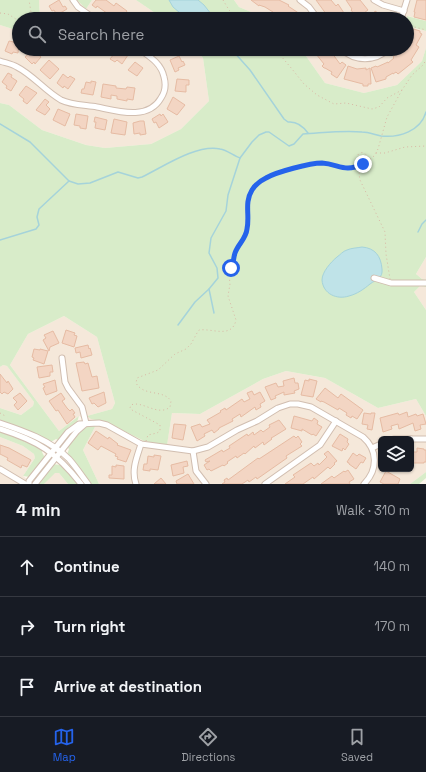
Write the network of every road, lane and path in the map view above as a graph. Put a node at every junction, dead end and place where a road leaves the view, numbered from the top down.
1 (29, 0) edge
2 (73, 0) edge
3 (223, 0) edge
4 (300, 0) edge
5 (374, 0) edge
6 (406, 0) edge
7 (404, 11) joint
8 (31, 12) edge
9 (85, 12) edge
10 (232, 12) edge
11 (313, 12) edge
12 (0, 13) edge
13 (12, 16) edge
14 (414, 27) edge
15 (426, 30) edge
16 (149, 56) edge
17 (281, 56) edge
18 (351, 56) edge
19 (379, 56) edge
20 (426, 60) edge
21 (0, 61) edge
22 (402, 90) junction
23 (426, 146) edge
24 (375, 153) junction
25 (365, 161) junction
26 (362, 164) junction
27 (374, 278) dead end
28 (391, 283) junction
29 (426, 283) edge
30 (62, 358) dead end
31 (0, 413) edge
32 (2, 421) edge
33 (336, 421) junction
34 (86, 423) junction
35 (0, 429) edge
36 (426, 438) edge
37 (414, 439) edge
38 (144, 443) junction
39 (378, 445) edge
40 (372, 448) junction
41 (193, 451) junction
42 (56, 452) junction
43 (0, 469) edge
44 (25, 484) edge
45 (29, 484) edge
46 (35, 484) edge
47 (81, 484) edge
48 (88, 484) edge
49 (136, 484) edge
50 (206, 484) edge
51 (265, 484) edge
52 (364, 484) edge

1 - 8 path
2 - 9 street
3 - 10 path
4 - 11 street
5 - 7 street
6 - 7 street
12 - 13 path
14 - 15 path
16 - 21 street
17 - 22 path
18 - 19 street
20 - 22 path
22 - 24 path
23 - 24 path
24 - 25 path
25 - 25 path
25 - 26 path
26 - 28 path
26 - 38 path
27 - 28 street
28 - 29 street
30 - 34 street
31 - 32 path
32 - 42 street
33 - 40 street
33 - 41 street
33 - 51 street
34 - 38 street
34 - 42 street
35 - 42 street
36 - 37 street
38 - 41 street
38 - 49 street
39 - 40 street
40 - 52 street
41 - 50 street
42 - 45 street
42 - 46 street
42 - 47 street
42 - 48 street
43 - 44 street

